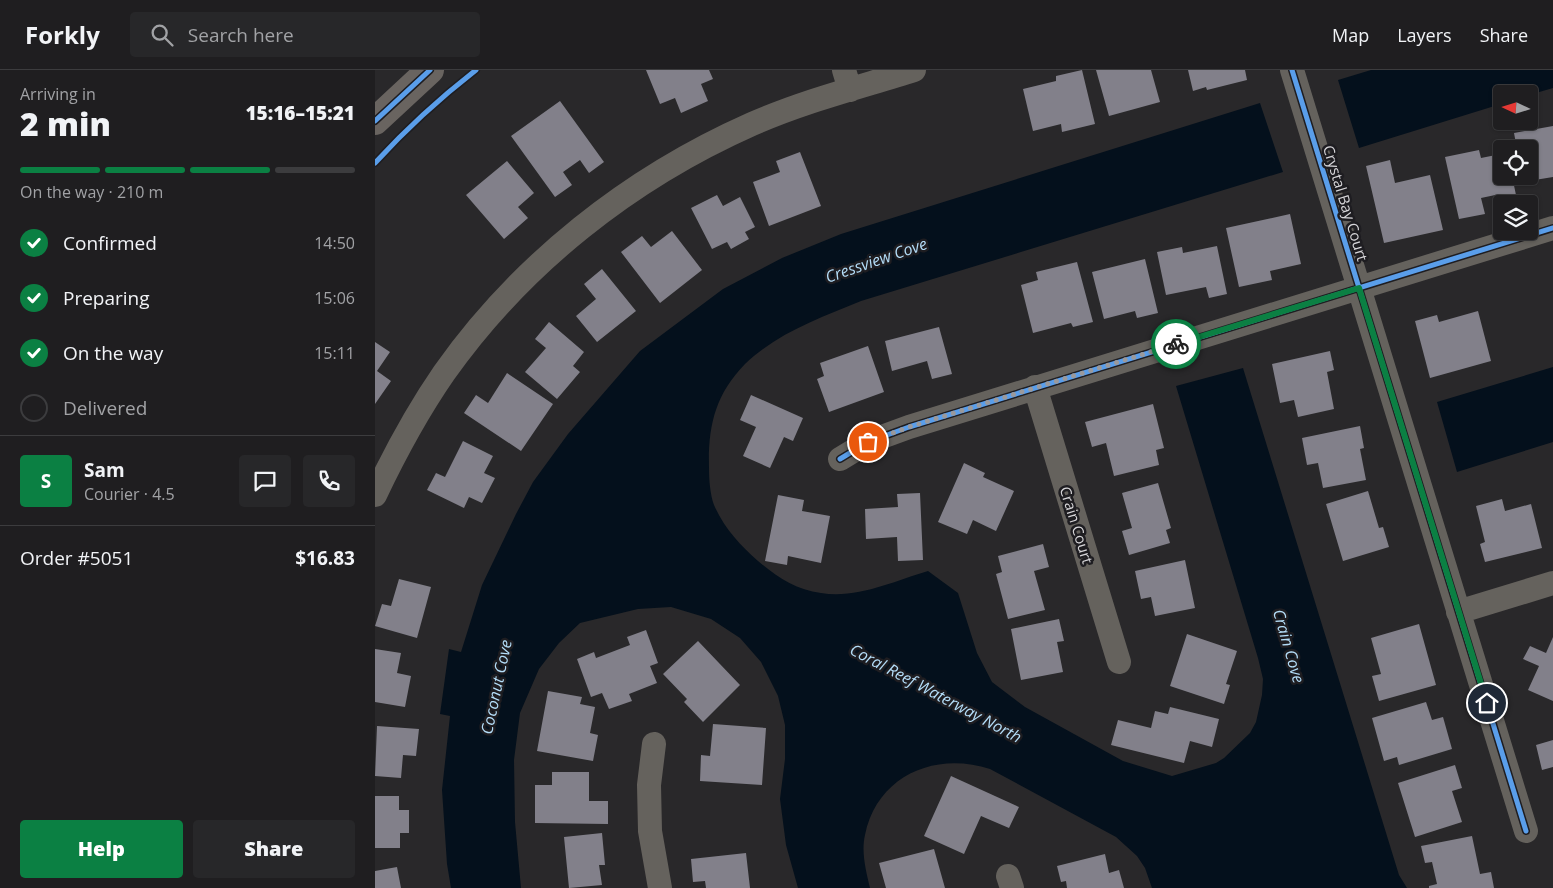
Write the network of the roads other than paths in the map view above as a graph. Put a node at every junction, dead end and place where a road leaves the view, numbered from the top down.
1 (430, 70) edge
2 (914, 70) edge
3 (1292, 70) edge
4 (847, 80) edge
5 (375, 121) edge
6 (1553, 228) edge
7 (1359, 288) junction
8 (1035, 387) junction
9 (841, 459) dead end
10 (375, 495) edge
11 (1553, 583) edge
12 (1458, 612) junction
13 (1119, 662) dead end
14 (654, 744) dead end
15 (1526, 831) dead end
16 (660, 888) edge

1 - 5 street
2 - 4 street
3 - 7 street, Crystal Bay Court
4 - 10 street
6 - 7 street
7 - 8 street
7 - 12 street, Crystal Bay Court
8 - 9 street
8 - 13 street, Crain Court
11 - 12 street
12 - 15 street, Crystal Bay Court
14 - 16 street

